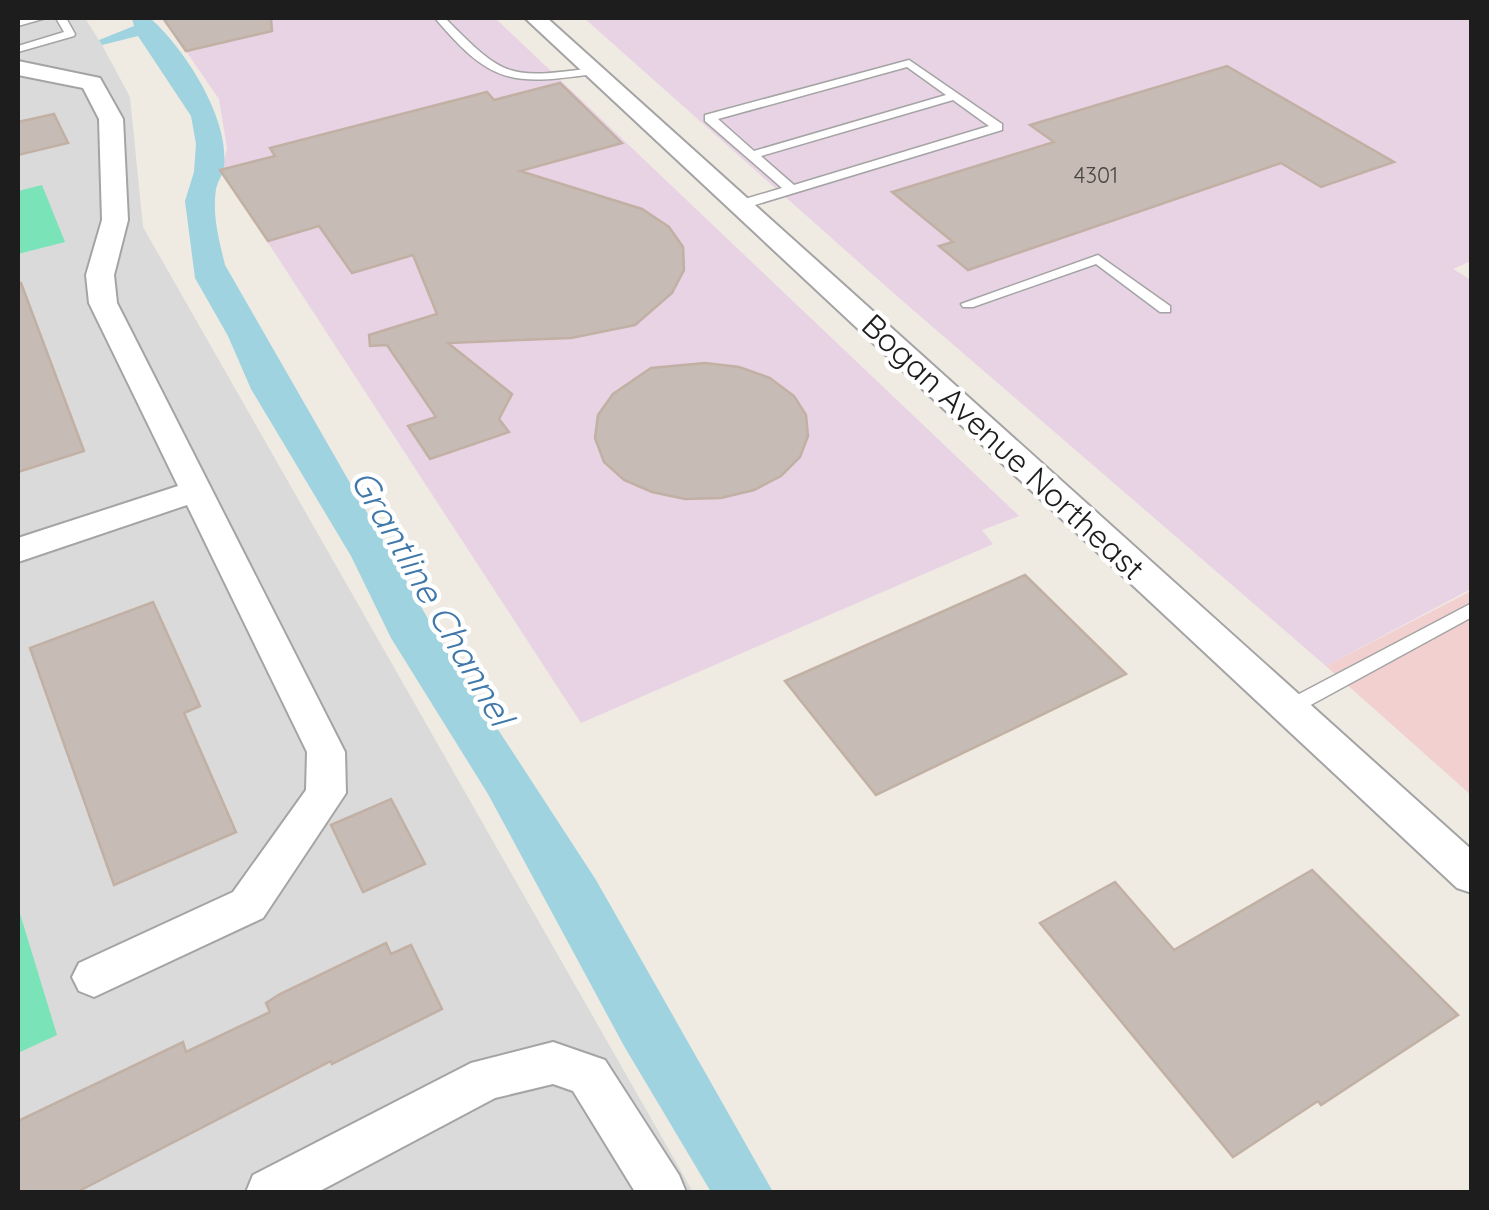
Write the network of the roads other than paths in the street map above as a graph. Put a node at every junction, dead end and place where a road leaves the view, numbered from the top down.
1 (42, 18) edge
2 (61, 18) edge
3 (440, 18) edge
4 (536, 18) edge
5 (18, 23) edge
6 (18, 66) edge
7 (593, 71) junction
8 (955, 96) junction
9 (752, 155) junction
10 (791, 190) junction
11 (740, 205) junction
12 (968, 304) dead end
13 (1165, 310) dead end
14 (196, 491) junction
15 (18, 550) edge
16 (1472, 609) edge
17 (1288, 708) junction
18 (1472, 876) edge
19 (94, 977) dead end
20 (270, 1192) edge
21 (662, 1192) edge

1 - 5 lane
2 - 6 lane
3 - 7 lane
4 - 7 street, Bogan Avenue Northeast
6 - 14 street
7 - 11 street, Bogan Avenue Northeast
8 - 9 lane
8 - 9 lane
8 - 10 lane
9 - 10 lane
10 - 11 lane
11 - 17 street, Bogan Avenue Northeast
12 - 13 lane
14 - 15 street
14 - 19 street
16 - 17 lane
17 - 18 street, Bogan Avenue Northeast
20 - 21 street

